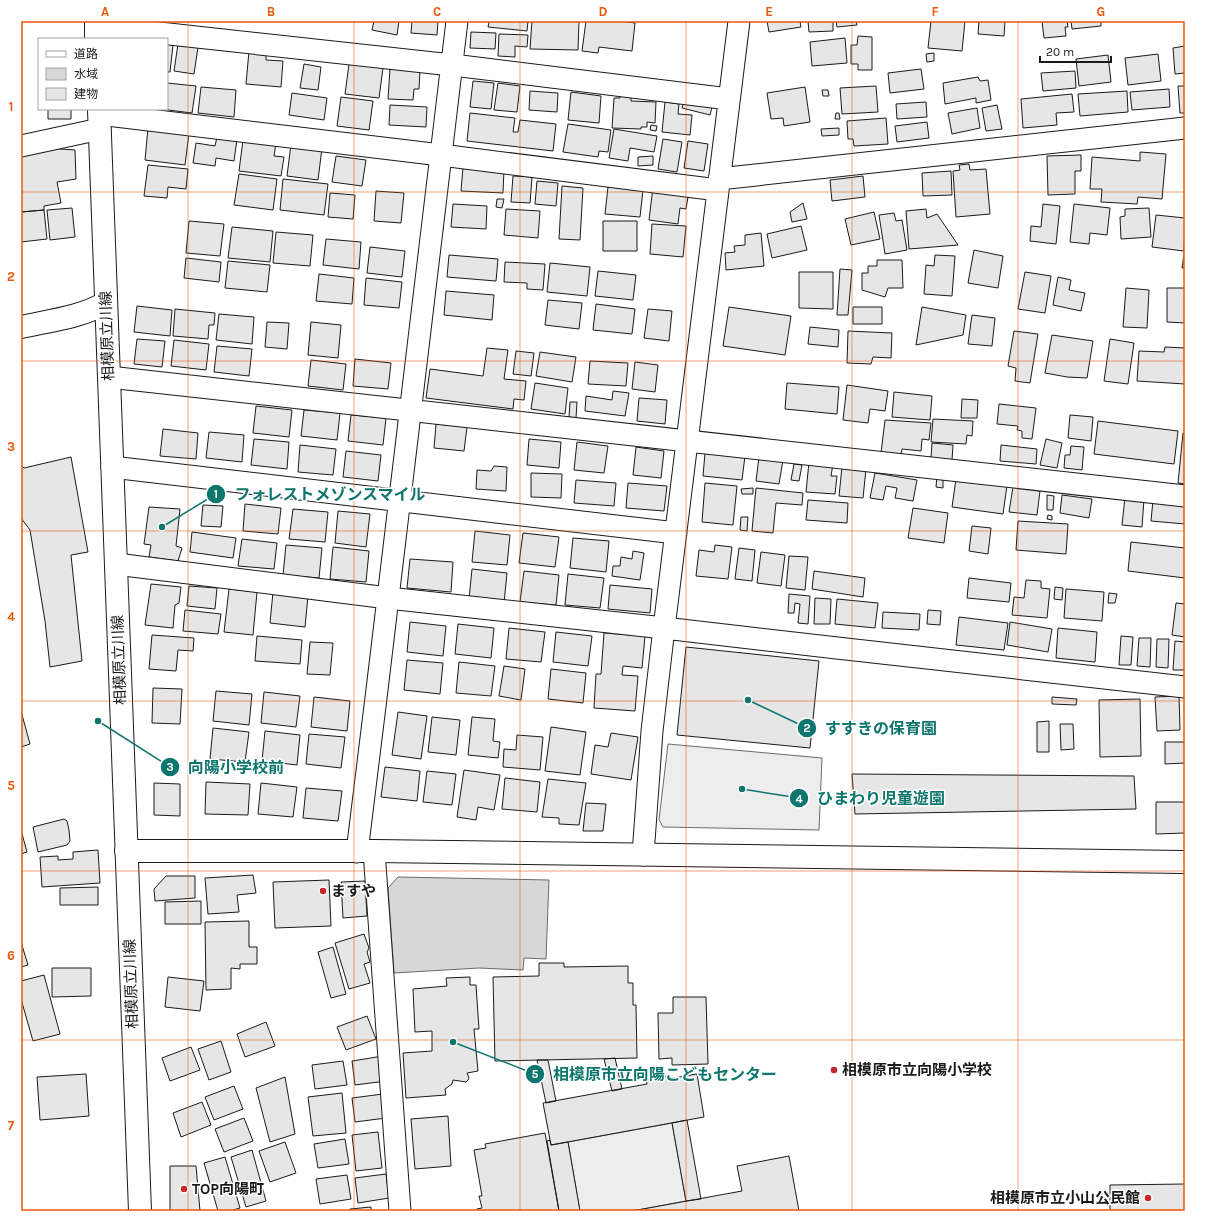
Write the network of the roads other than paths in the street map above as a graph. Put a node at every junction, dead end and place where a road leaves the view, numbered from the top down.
1 (458, 21) edge
2 (739, 21) edge
3 (96, 29) edge
4 (452, 66) junction
5 (729, 98) junction
6 (99, 117) edge
7 (1185, 128) edge
8 (21, 146) edge
9 (442, 155) junction
10 (719, 185) junction
11 (105, 303) junction
12 (21, 327) edge
13 (109, 377) junction
14 (411, 411) junction
15 (687, 441) junction
16 (112, 467) junction
17 (1185, 496) edge
18 (400, 501) junction
19 (676, 533) junction
20 (116, 564) junction
21 (388, 598) junction
22 (664, 628) junction
23 (1185, 687) edge
24 (126, 851) junction
25 (365, 852) junction
26 (643, 855) junction
27 (1185, 862) edge
28 (140, 1211) edge
29 (400, 1211) edge

1 - 4 street
2 - 5 street
3 - 4 street
4 - 5 street
4 - 9 street
5 - 10 street
6 - 8 street
6 - 9 street
6 - 11 street, 相模原立川線
7 - 10 street
9 - 10 street
9 - 14 street
10 - 15 street
11 - 12 street
11 - 13 street, 相模原立川線
13 - 14 street
13 - 16 street, 相模原立川線
14 - 15 street
14 - 18 street
15 - 17 street
15 - 19 street
16 - 18 street
16 - 20 street, 相模原立川線
18 - 19 street
18 - 21 street
19 - 22 street
20 - 21 street
20 - 24 street, 相模原立川線
21 - 22 street
21 - 25 street
22 - 23 street
22 - 26 street
24 - 25 street
24 - 28 street, 相模原立川線
25 - 26 street
25 - 29 street
26 - 27 street

